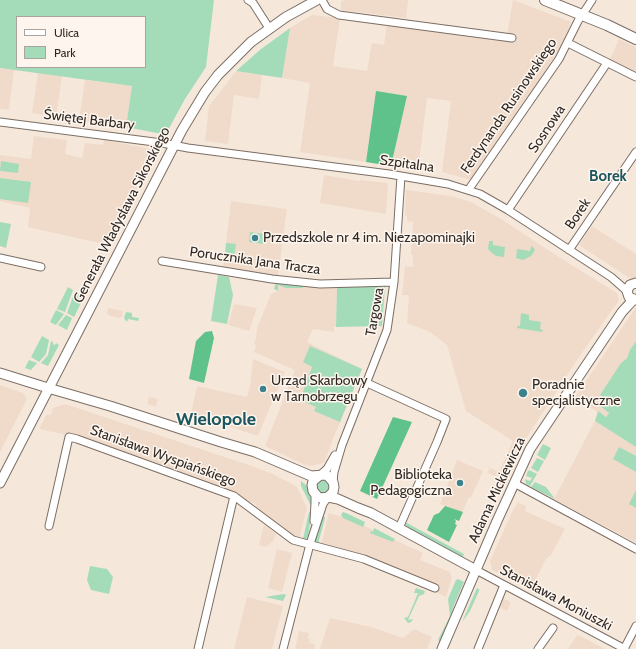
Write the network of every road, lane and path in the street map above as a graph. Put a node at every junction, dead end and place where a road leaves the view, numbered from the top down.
1 (248, 0) edge
2 (317, 0) edge
3 (322, 0) edge
4 (545, 0) edge
5 (592, 0) edge
6 (582, 15) junction
7 (607, 25) junction
8 (269, 28) junction
9 (636, 33) edge
10 (512, 38) dead end
11 (636, 39) edge
12 (568, 42) junction
13 (607, 63) junction
14 (636, 77) edge
15 (0, 122) edge
16 (174, 145) junction
17 (636, 152) edge
18 (401, 176) junction
19 (469, 190) junction
20 (508, 210) junction
21 (569, 250) junction
22 (0, 258) edge
23 (162, 261) dead end
24 (41, 267) dead end
25 (394, 282) junction
26 (632, 293) edge
27 (0, 372) edge
28 (367, 384) junction
29 (48, 388) junction
30 (221, 442) junction
31 (342, 445) junction
32 (319, 476) junction
33 (0, 483) edge
34 (514, 483) junction
35 (334, 484) junction
36 (313, 491) junction
37 (234, 496) junction
38 (328, 497) junction
39 (371, 513) junction
40 (49, 526) dead end
41 (399, 528) junction
42 (312, 536) junction
43 (310, 544) junction
44 (636, 549) edge
45 (476, 570) junction
46 (504, 585) junction
47 (435, 588) dead end
48 (636, 626) edge
49 (553, 628) dead end
50 (198, 649) edge
51 (283, 649) edge
52 (442, 649) edge
53 (478, 649) edge
54 (538, 649) edge
55 (624, 649) edge

1 - 8 street
2 - 8 street, Generała Władysława Sikorskiego
3 - 10 street
4 - 6 main road
5 - 6 street, Ferdynanda Rusinowskiego
6 - 7 main road
6 - 12 street, Ferdynanda Rusinowskiego
7 - 9 main road
7 - 11 main road
8 - 16 street, Generała Władysława Sikorskiego
12 - 13 street
12 - 19 street, Ferdynanda Rusinowskiego
13 - 14 street
13 - 20 street, Sosnowa
15 - 16 street, Świętej Barbary
16 - 18 street, Szpitalna
16 - 29 street, Generała Władysława Sikorskiego
17 - 21 street, Borek
18 - 19 street, Szpitalna
18 - 25 street, Targowa
19 - 20 street, Szpitalna
20 - 21 street, Szpitalna
21 - 26 street, Szpitalna
22 - 24 street
23 - 25 street, Porucznika Jana Tracza
25 - 28 street, Targowa
26 - 34 street, Adama Mickiewicza
27 - 29 street, Stanisława Wyspiańskiego
28 - 31 street, Targowa
28 - 41 street
29 - 30 street, Stanisława Wyspiańskiego
29 - 33 street, Generała Władysława Sikorskiego
30 - 32 street, Stanisława Wyspiańskiego
30 - 36 street, Stanisława Wyspiańskiego
31 - 32 street, Targowa
31 - 35 street, Targowa
32 - 35 street
32 - 36 street
34 - 44 street
34 - 45 street, Adama Mickiewicza
35 - 38 street
35 - 39 street
36 - 38 street
36 - 42 street
37 - 40 street, Stanisława Wyspiańskiego
37 - 43 street, Stanisława Wyspiańskiego
37 - 50 street
38 - 39 street
38 - 42 street
39 - 41 street
41 - 45 street
42 - 43 street
43 - 47 street, Stanisława Wyspiańskiego
43 - 51 street
45 - 46 street, Stanisława Moniuszki
45 - 52 street, Adama Mickiewicza
46 - 53 street
46 - 55 street, Stanisława Moniuszki
48 - 55 street
49 - 54 street

